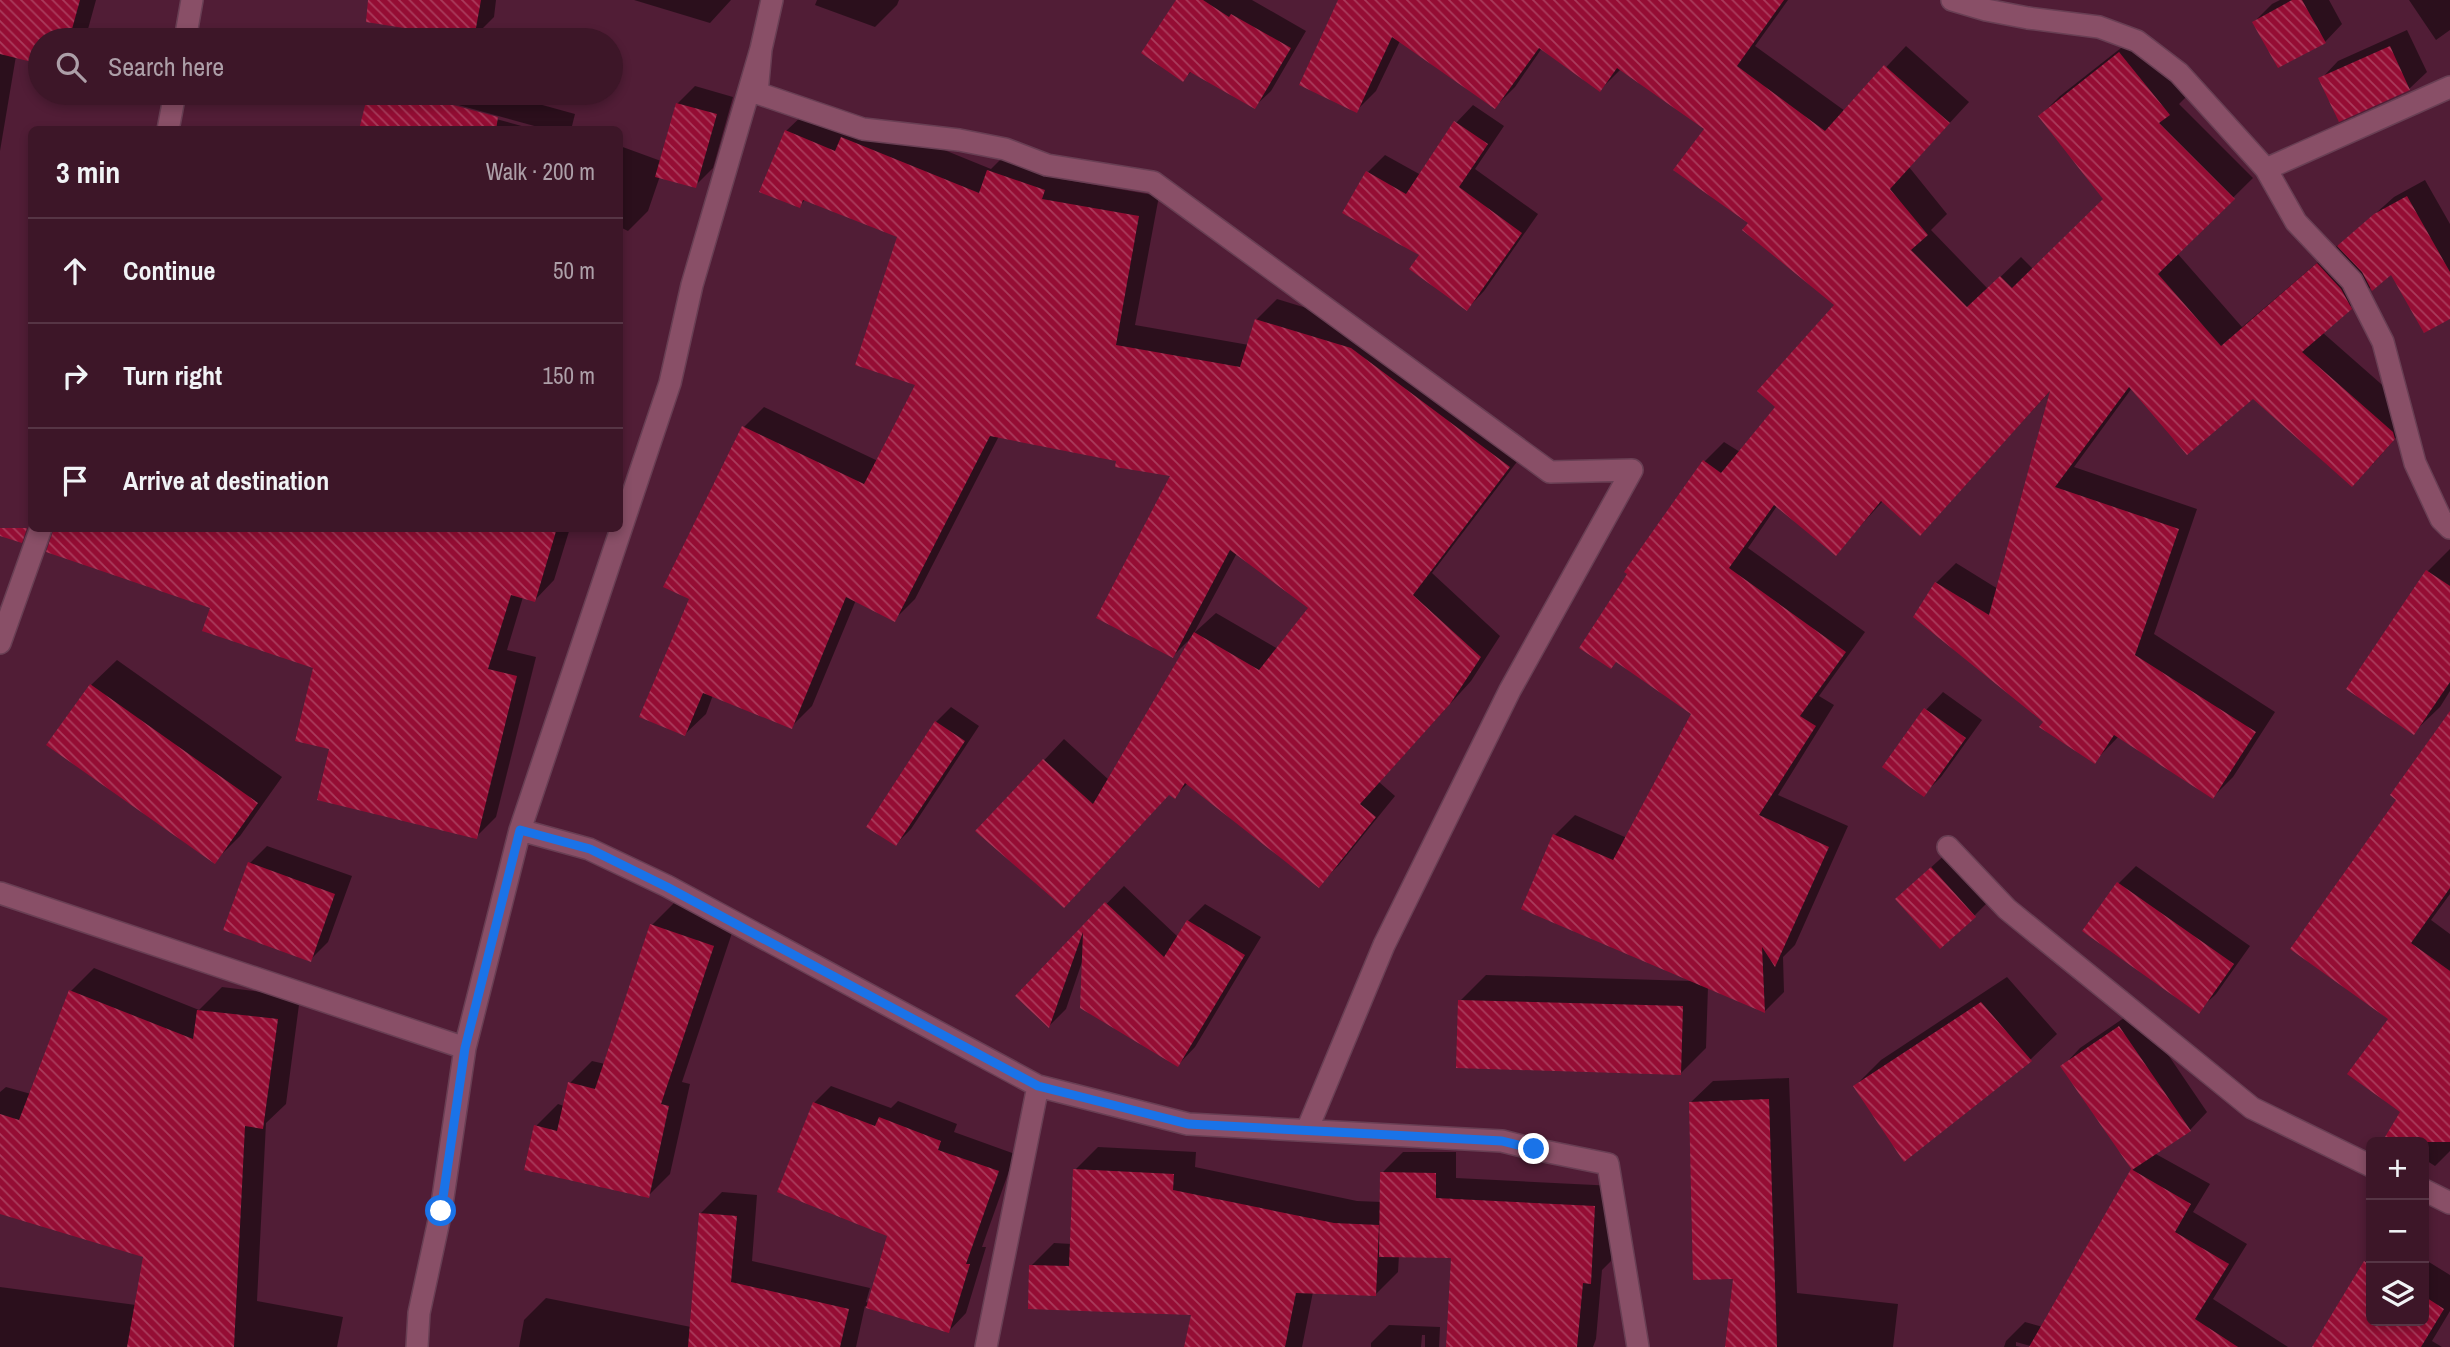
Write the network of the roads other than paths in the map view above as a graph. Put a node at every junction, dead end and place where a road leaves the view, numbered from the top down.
1 (192, 0) edge
2 (772, 0) edge
3 (1952, 0) edge
4 (187, 28) edge
5 (761, 49) junction
6 (2450, 87) edge
7 (173, 105) edge
8 (169, 126) edge
9 (2266, 169) junction
10 (623, 523) edge
11 (2450, 527) edge
12 (40, 532) edge
13 (620, 532) edge
14 (0, 643) edge
15 (520, 830) junction
16 (1948, 847) dead end
17 (0, 893) edge
18 (465, 1048) junction
19 (1038, 1086) junction
20 (1307, 1130) junction
21 (2366, 1164) edge
22 (2429, 1192) edge
23 (2450, 1203) edge
24 (417, 1347) edge
25 (986, 1347) edge
26 (1638, 1347) edge

1 - 4 street
2 - 5 street
3 - 9 street
5 - 10 street
5 - 20 street
6 - 9 street
7 - 8 street
9 - 11 street
12 - 14 street
13 - 15 street
15 - 18 street
15 - 19 street
16 - 21 street
17 - 18 street
18 - 24 street
19 - 20 street
19 - 25 street
20 - 26 street
22 - 23 street

